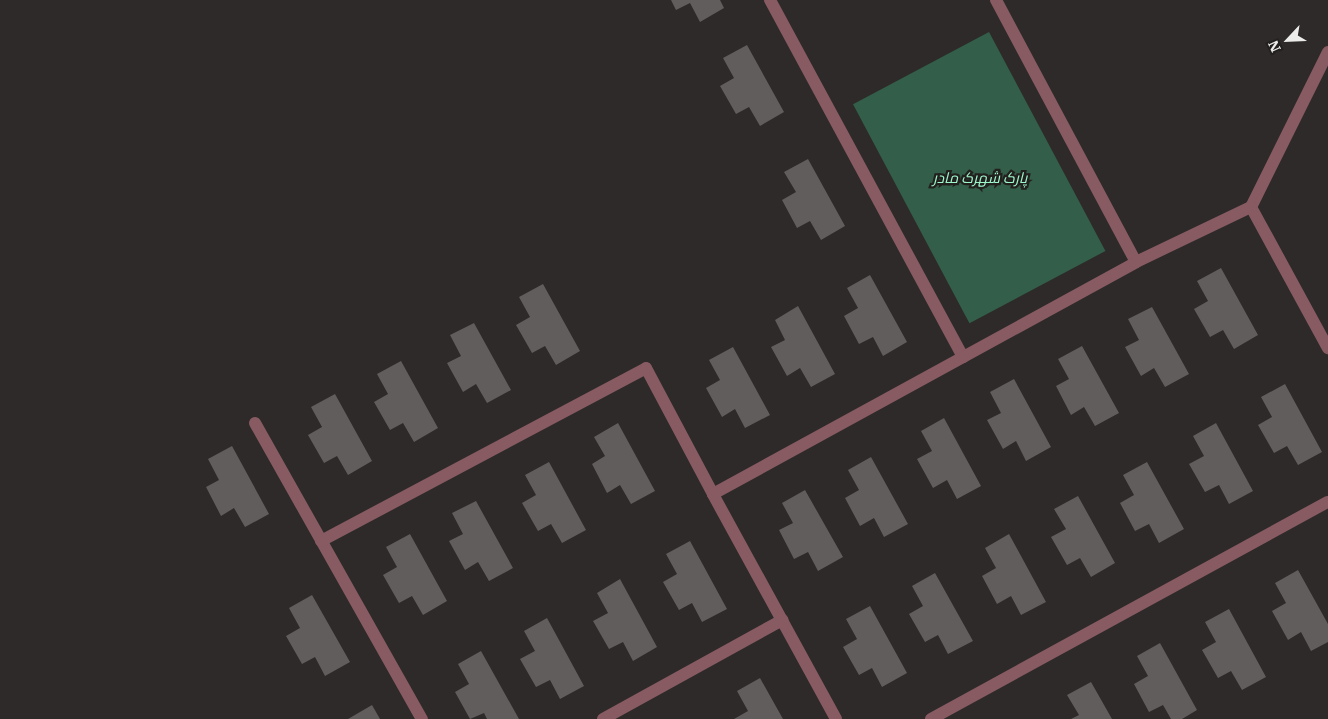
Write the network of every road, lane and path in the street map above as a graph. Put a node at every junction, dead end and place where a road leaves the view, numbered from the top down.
1 (770, 0) edge
2 (996, 0) edge
3 (1328, 52) edge
4 (1250, 207) junction
5 (1136, 262) junction
6 (1328, 348) edge
7 (962, 357) junction
8 (255, 423) dead end
9 (713, 494) junction
10 (1328, 502) edge
11 (321, 541) junction
12 (782, 620) junction
13 (422, 719) edge
14 (603, 719) edge
15 (836, 719) edge
16 (931, 719) edge

1 - 7 street
2 - 5 street
3 - 4 street
4 - 5 street
4 - 6 street
5 - 7 street
7 - 9 street
8 - 11 street
9 - 11 street
9 - 12 street
10 - 16 street
11 - 13 street
12 - 14 street
12 - 15 street

